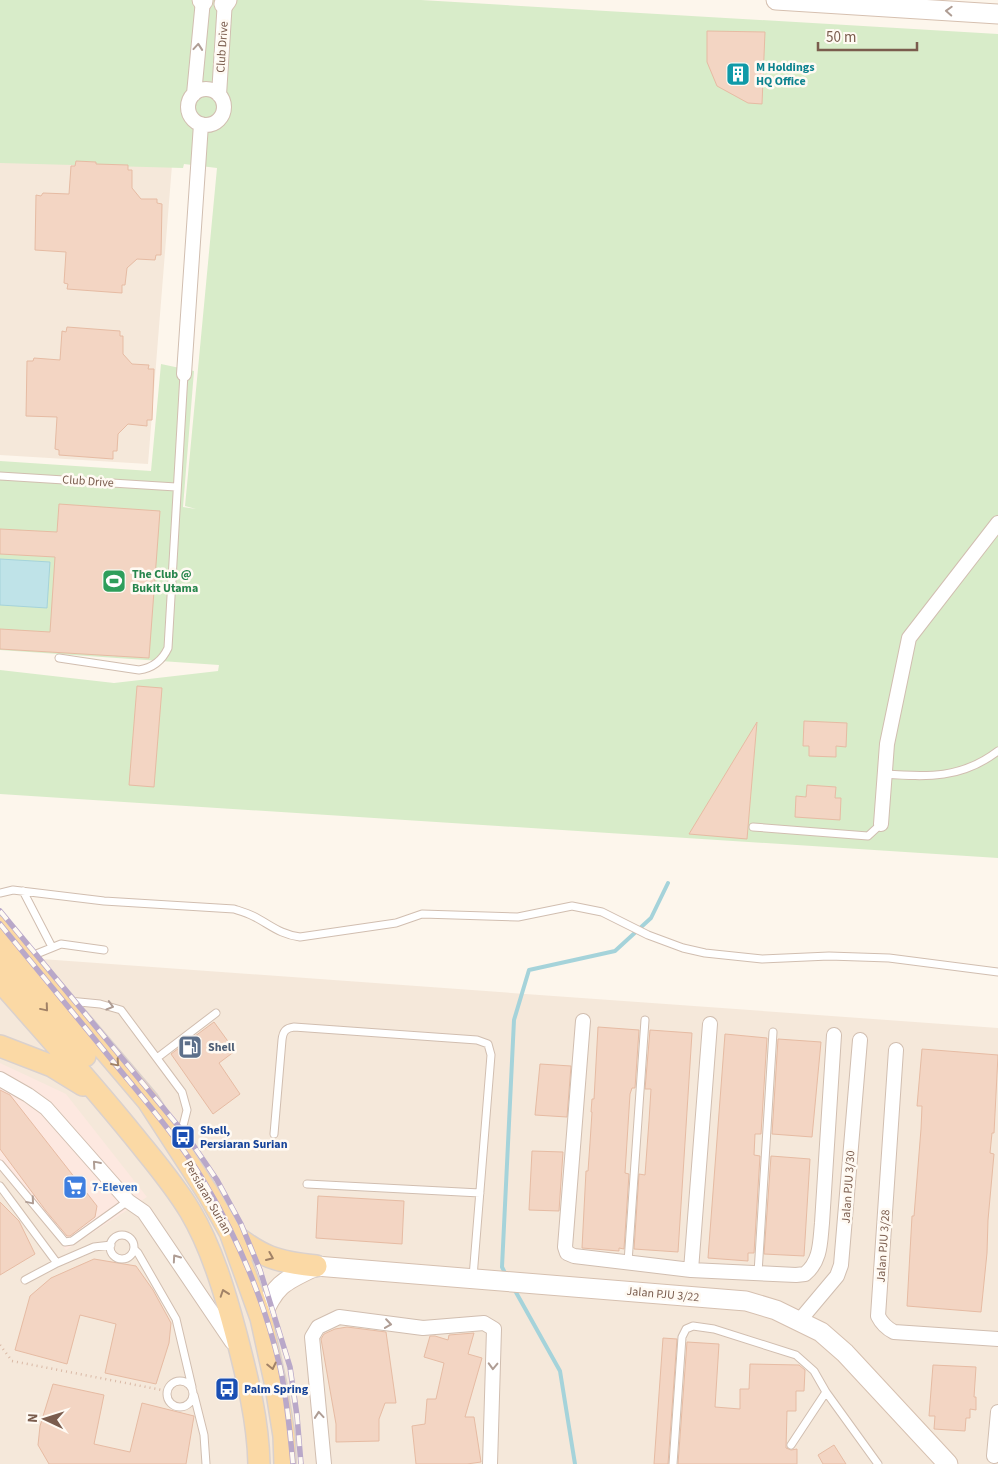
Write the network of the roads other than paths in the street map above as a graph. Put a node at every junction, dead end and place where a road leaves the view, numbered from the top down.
1 (202, 0) edge
2 (776, 0) edge
3 (225, 1) edge
4 (998, 14) edge
5 (194, 94) junction
6 (218, 95) junction
7 (201, 124) junction
8 (184, 374) joint
9 (0, 476) edge
10 (176, 487) junction
11 (998, 523) edge
12 (59, 658) dead end
13 (998, 751) edge
14 (884, 774) junction
15 (881, 824) joint
16 (753, 827) dead end
17 (0, 893) edge
18 (24, 894) junction
19 (0, 927) edge
20 (52, 945) junction
21 (104, 950) dead end
22 (0, 954) edge
23 (998, 972) edge
24 (8, 975) edge
25 (62, 1000) junction
26 (216, 1013) dead end
27 (645, 1020) dead end
28 (583, 1021) dead end
29 (710, 1024) dead end
30 (774, 1032) dead end
31 (834, 1035) dead end
32 (860, 1040) dead end
33 (0, 1046) edge
34 (896, 1050) dead end
35 (157, 1058) junction
36 (0, 1079) edge
37 (102, 1097) junction
38 (828, 1130) junction
39 (852, 1131) junction
40 (274, 1134) dead end
41 (177, 1145) junction
42 (827, 1156) junction
43 (850, 1158) junction
44 (0, 1164) edge
45 (307, 1184) dead end
46 (0, 1186) edge
47 (480, 1193) junction
48 (128, 1201) junction
49 (230, 1232) junction
50 (111, 1245) junction
51 (134, 1250) junction
52 (628, 1262) junction
53 (57, 1264) junction
54 (316, 1266) junction
55 (692, 1270) junction
56 (758, 1273) junction
57 (25, 1280) dead end
58 (473, 1280) junction
59 (258, 1309) junction
60 (800, 1320) junction
61 (998, 1339) edge
62 (242, 1357) junction
63 (193, 1390) junction
64 (826, 1392) junction
65 (998, 1412) edge
66 (791, 1446) dead end
67 (994, 1456) dead end
68 (945, 1462) edge
69 (206, 1464) edge
70 (259, 1464) edge
71 (285, 1464) edge
72 (324, 1464) edge
73 (490, 1464) edge
74 (673, 1464) edge
75 (878, 1464) edge

5 -> 1 street, Club Drive
4 -> 2 street
3 - 6 street, Club Drive
5 - 6 street
5 - 7 street
6 - 7 street
7 - 8 street
8 - 10 lane
9 - 10 lane, Club Drive
10 - 12 lane
11 - 14 street
13 - 14 lane
14 - 15 street
15 - 16 lane
17 - 18 lane
18 - 20 lane
18 - 23 lane
19 - 24 main road, Persiaran Surian
20 - 21 lane
20 - 24 lane
22 - 24 main road
24 - 25 main road, Persiaran Surian
24 - 37 main road, Persiaran Surian
24 -> 59 main road
25 -> 35 lane
25 -> 41 main road, Persiaran Surian
26 - 35 lane
27 - 52 lane
28 - 52 street
29 - 55 street
30 - 56 lane
31 - 38 street
32 - 39 street, Jalan PJU 3/30
33 - 37 main road
34 - 61 street, Jalan PJU 3/28
35 - 41 lane
48 -> 36 street
62 -> 37 main road, Persiaran Surian
38 - 39 street
38 - 42 street
39 - 43 street, Jalan PJU 3/30
40 - 47 lane
41 - 49 main road, Persiaran Surian
42 - 43 street
42 - 56 street
43 - 60 street, Jalan PJU 3/30
44 -> 48 lane
45 - 47 lane
46 - 53 lane
47 - 58 lane
62 -> 48 street
49 -> 54 main road
49 - 59 main road, Persiaran Surian
50 - 51 lane
50 - 51 lane
50 - 53 lane
51 - 63 lane
52 - 55 street
53 - 57 lane
54 - 58 street, Jalan PJU 3/22
54 - 59 street
55 - 56 street
58 - 60 street, Jalan PJU 3/22
59 -> 71 main road, Persiaran Surian
60 - 68 street, Jalan PJU 3/22
62 - 70 main road, Persiaran Surian
63 - 63 lane
63 - 69 lane
64 - 66 lane
64 - 74 lane
64 - 75 lane
65 - 67 street
72 -> 73 street

